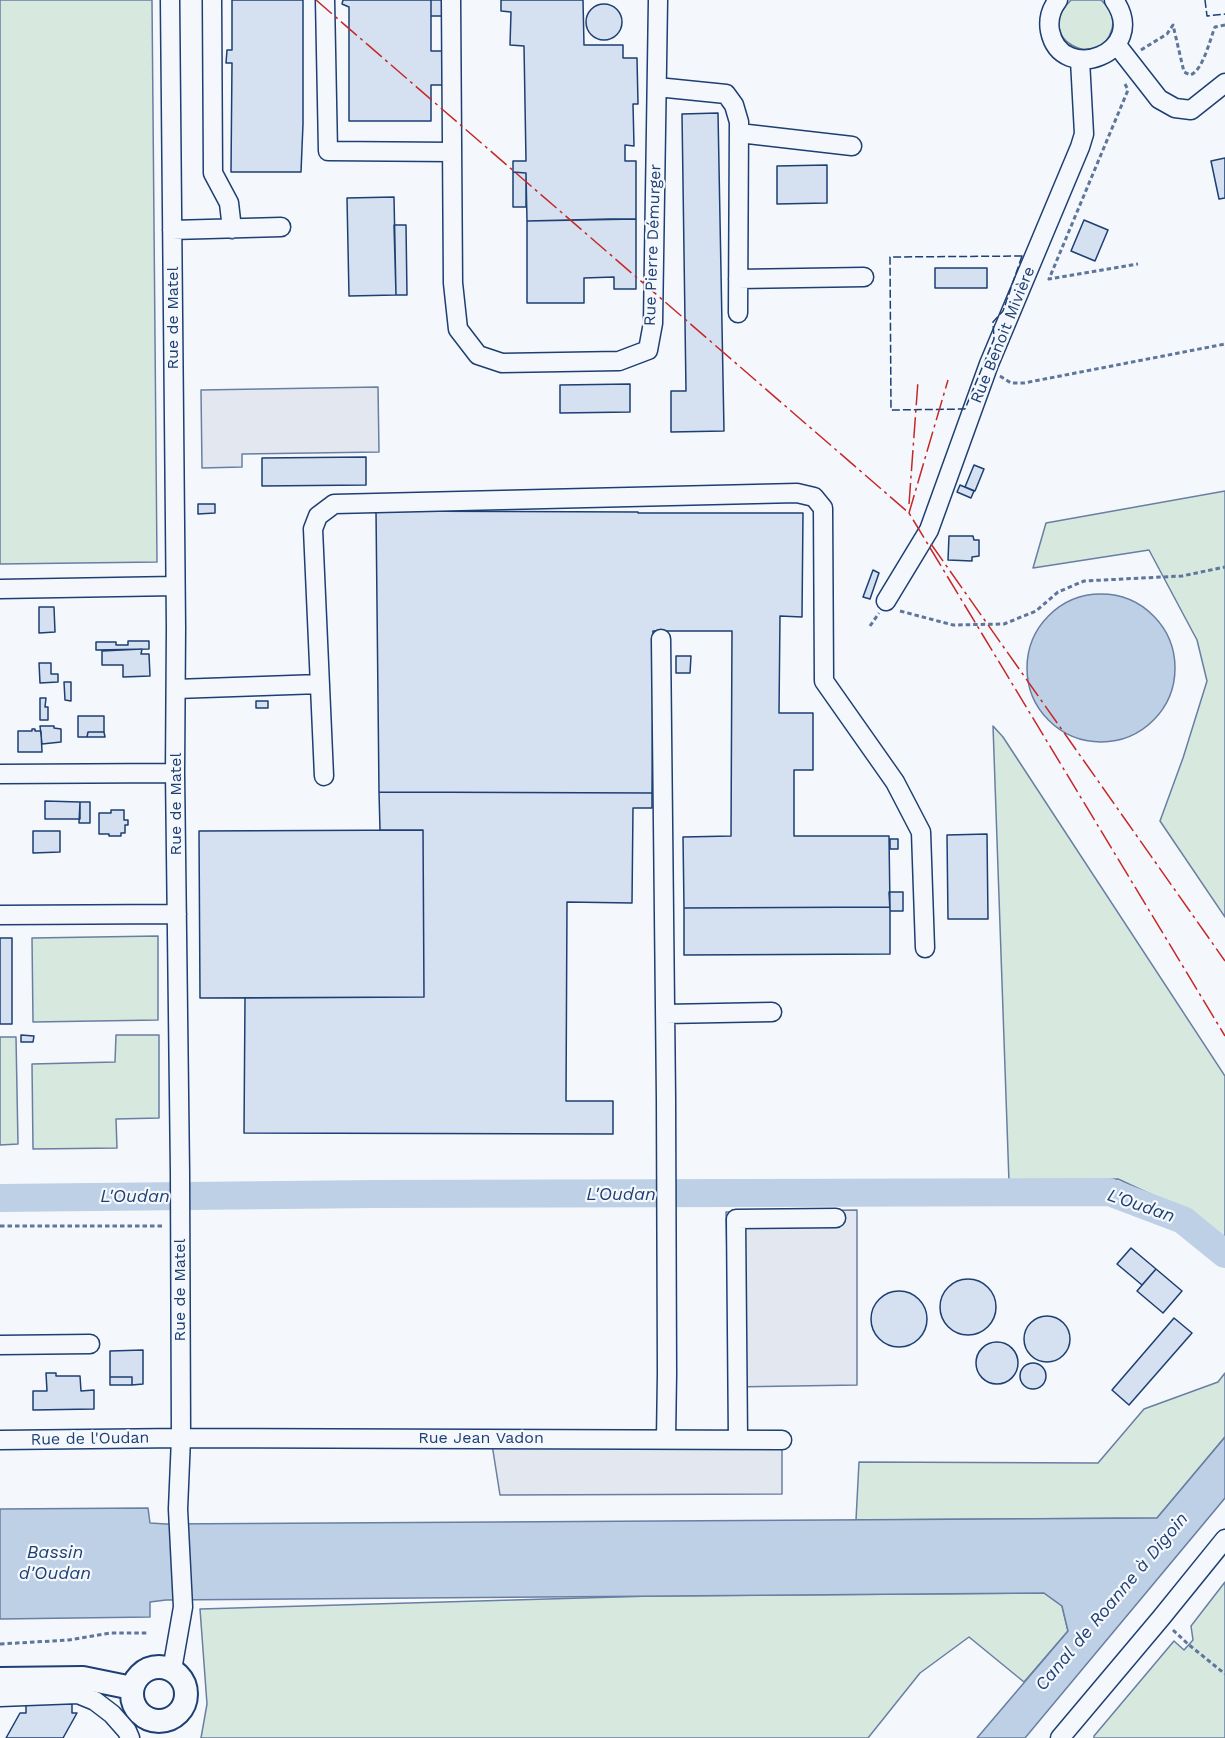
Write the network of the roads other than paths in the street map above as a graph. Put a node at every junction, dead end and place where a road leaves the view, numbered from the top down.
1 (170, 0) edge
2 (212, 0) edge
3 (325, 0) edge
4 (451, 0) edge
5 (658, 0) edge
6 (1114, 0) edge
7 (1054, 1) edge
8 (1116, 44) junction
9 (1080, 60) junction
10 (1225, 83) edge
11 (657, 87) junction
12 (739, 133) junction
13 (852, 146) dead end
14 (452, 152) junction
15 (281, 227) dead end
16 (232, 229) junction
17 (172, 230) junction
18 (864, 277) dead end
19 (738, 279) junction
20 (738, 313) dead end
21 (175, 586) junction
22 (0, 589) edge
23 (893, 606) road end
24 (661, 639) dead end
25 (320, 684) junction
26 (176, 689) junction
27 (175, 773) junction
28 (0, 774) edge
29 (324, 776) dead end
30 (177, 914) junction
31 (0, 915) edge
32 (925, 948) dead end
33 (772, 1012) dead end
34 (665, 1014) junction
35 (836, 1218) dead end
36 (90, 1344) dead end
37 (0, 1345) edge
38 (181, 1438) junction
39 (666, 1439) junction
40 (0, 1440) edge
41 (738, 1440) junction
42 (782, 1440) dead end
43 (1225, 1539) edge
44 (172, 1670) junction
45 (0, 1678) edge
46 (132, 1688) junction
47 (0, 1697) edge
48 (160, 1729) edge
49 (130, 1738) edge
50 (1060, 1738) edge

1 - 17 street, Rue de Matel
2 - 16 street
3 - 14 street
4 - 14 street, Rue Pierre Démurger
5 - 11 street, Rue Pierre Démurger
6 - 8 street
7 - 9 street
8 - 9 street
8 - 10 street
9 - 23 street, Rue Benoit Mivière
11 - 12 street
11 - 14 street, Rue Pierre Démurger
12 - 13 street
12 - 19 street
15 - 16 street
16 - 17 street
17 - 21 street, Rue de Matel
18 - 19 street
19 - 20 street
21 - 22 street
21 - 26 street, Rue de Matel
24 - 34 street
25 - 26 street
25 - 29 street
25 - 32 street
26 - 27 street, Rue de Matel
27 - 28 street
27 - 30 street, Rue de Matel
30 - 31 street
30 - 38 street, Rue de Matel
33 - 34 street
34 - 39 street
35 - 41 street
36 - 37 street
38 - 39 street, Rue Jean Vadon
38 - 40 street, Rue de l'Oudan
38 - 44 street, Rue de Matel
39 - 41 street, Rue Jean Vadon
41 - 42 street, Rue Jean Vadon
43 - 50 street
44 - 46 main road
44 - 48 main road
45 - 46 main road
46 - 48 main road
47 - 49 street

